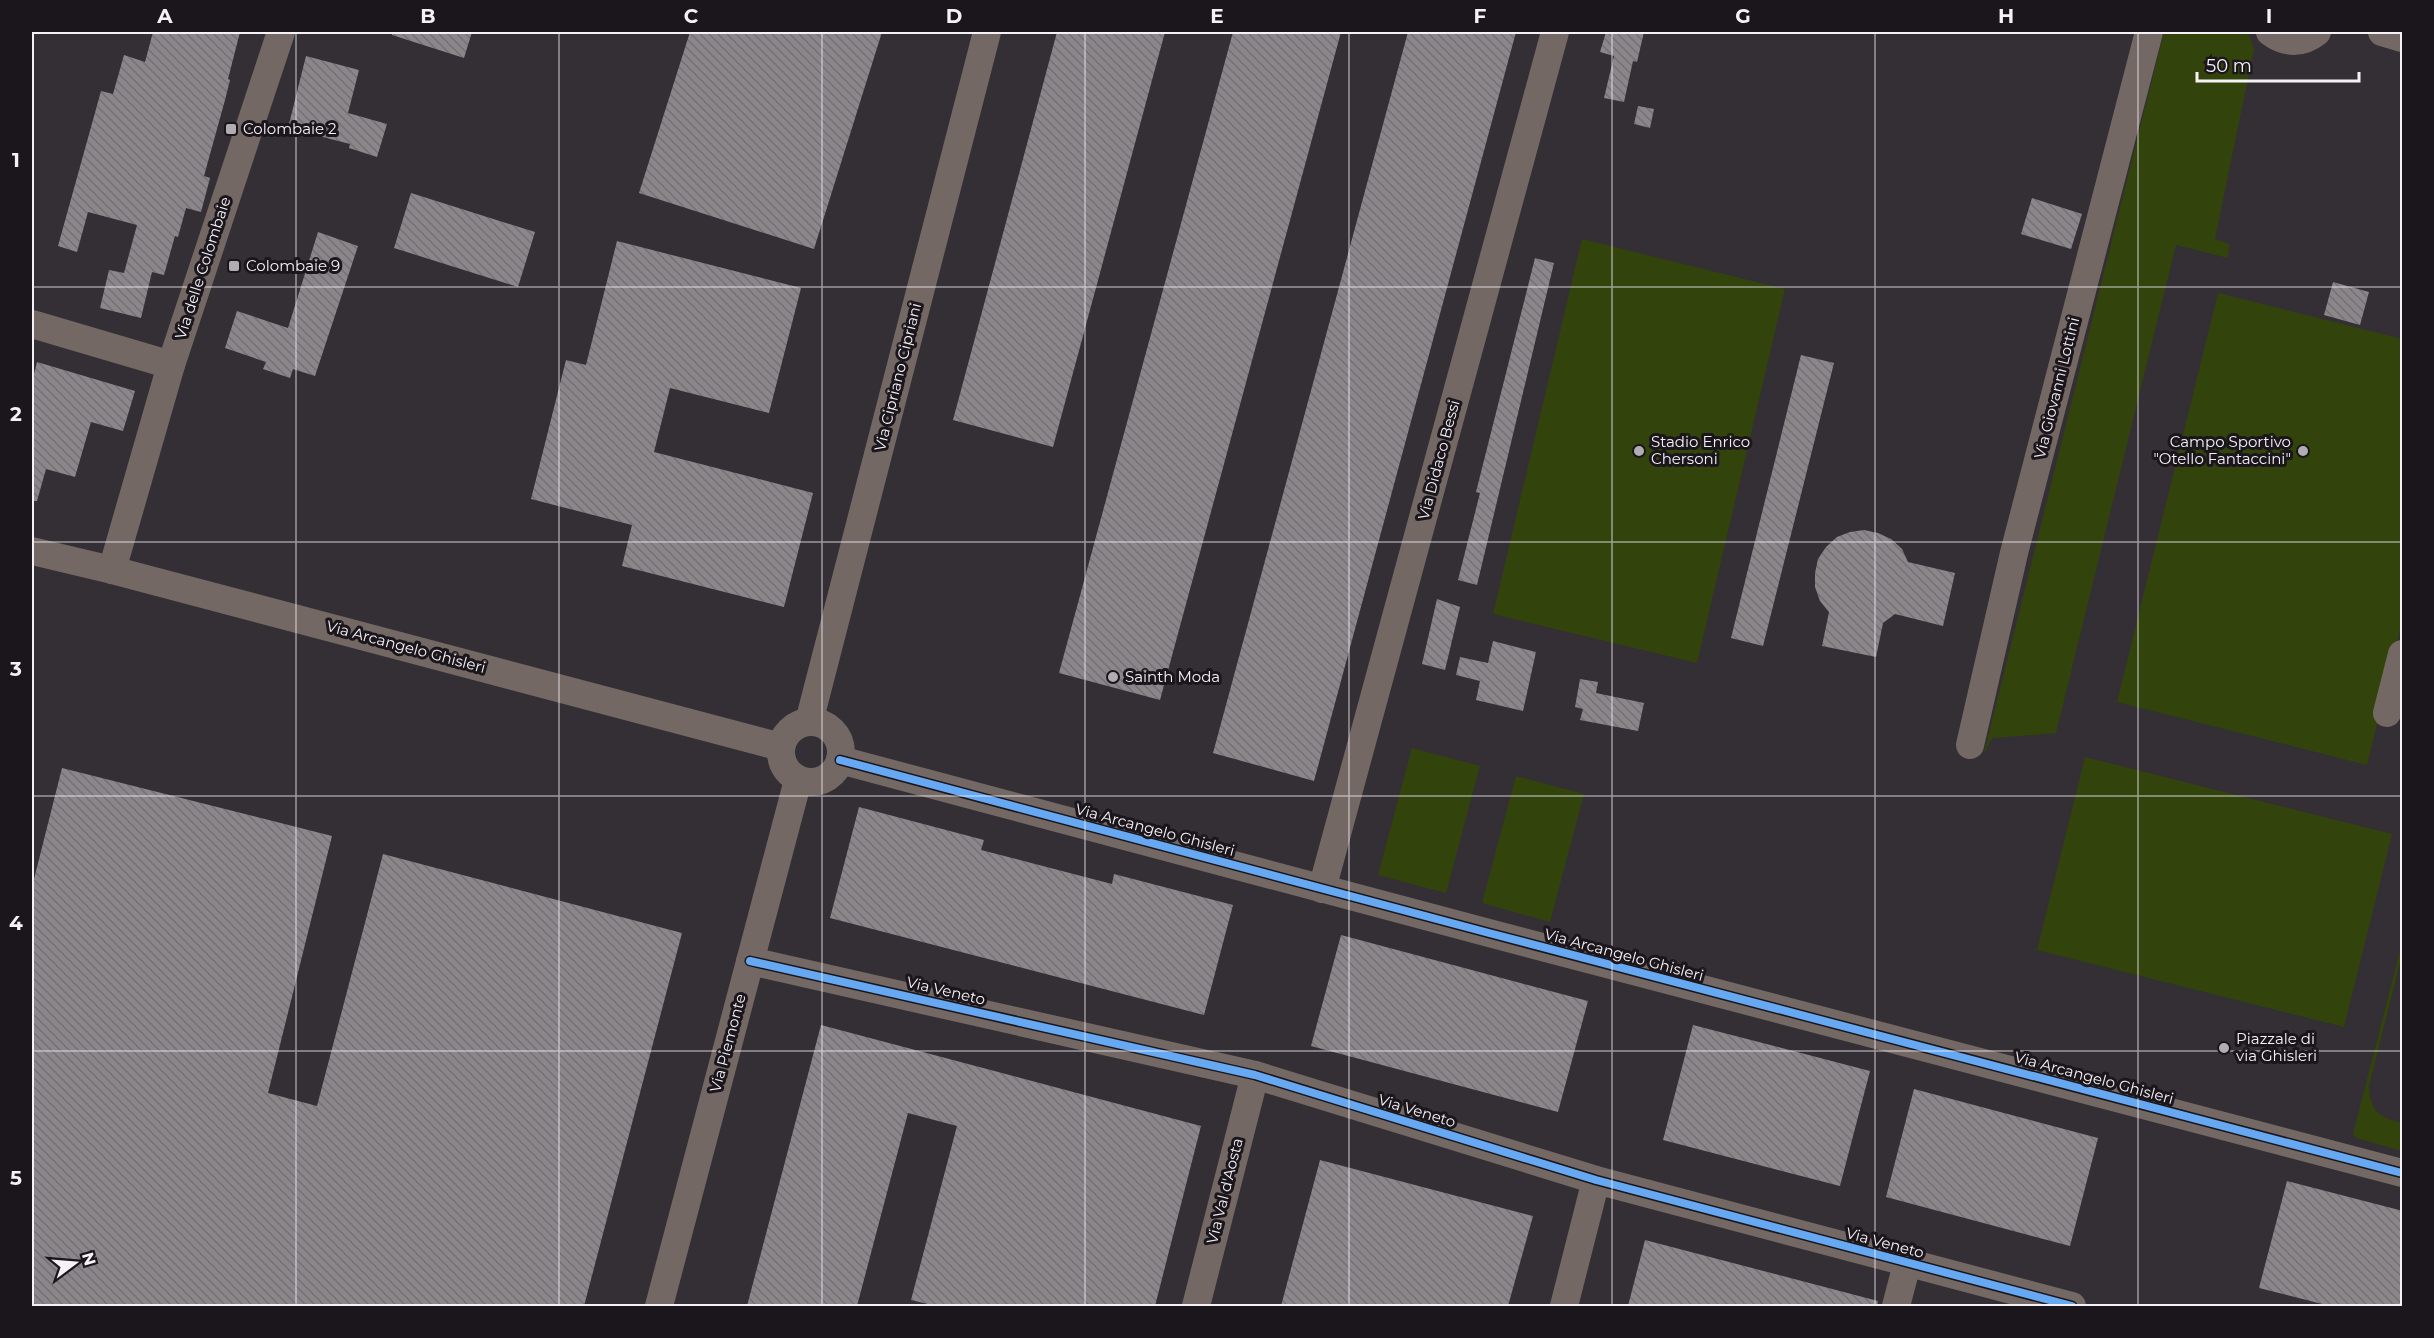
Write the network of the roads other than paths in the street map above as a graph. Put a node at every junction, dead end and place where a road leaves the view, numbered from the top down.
1 (281, 32) edge
2 (987, 32) edge
3 (1555, 32) edge
4 (2149, 32) edge
5 (2270, 32) edge
6 (2317, 32) edge
7 (2382, 32) edge
8 (2403, 38) edge
9 (32, 324) edge
10 (171, 365) junction
11 (32, 551) edge
12 (112, 570) junction
13 (2403, 654) edge
14 (2387, 713) dead end
15 (809, 722) junction
16 (1970, 745) dead end
17 (781, 747) junction
18 (840, 760) junction
19 (798, 780) junction
20 (1322, 889) junction
21 (750, 961) junction
22 (1254, 1075) junction
23 (2403, 1173) edge
24 (1596, 1180) junction
25 (1907, 1264) junction
26 (659, 1306) edge
27 (1196, 1306) edge
28 (1564, 1306) edge
29 (1896, 1306) edge
30 (2072, 1306) edge

1 - 10 street, Via delle Colombaie
2 - 15 street, Via Cipriano Cipriani
3 - 20 street, Via Didaco Bessi
4 - 16 street, Via Giovanni Lottini
5 - 6 street
7 - 8 street
9 - 10 street
10 - 12 street, Via delle Colombaie
11 - 12 street, Via Arcangelo Ghisleri
12 - 17 street, Via Arcangelo Ghisleri
13 - 14 street
15 - 17 street
15 - 18 street
17 - 19 street
18 - 19 street
18 - 20 street, Via Arcangelo Ghisleri
19 - 21 street, Via Piemonte
20 - 23 street, Via Arcangelo Ghisleri
21 - 22 street, Via Veneto
21 - 26 street, Via Piemonte
22 - 24 street, Via Veneto
22 - 27 street, Via Val d'Aosta
24 - 25 street, Via Veneto
24 - 28 street
25 - 29 street
25 - 30 street, Via Veneto

